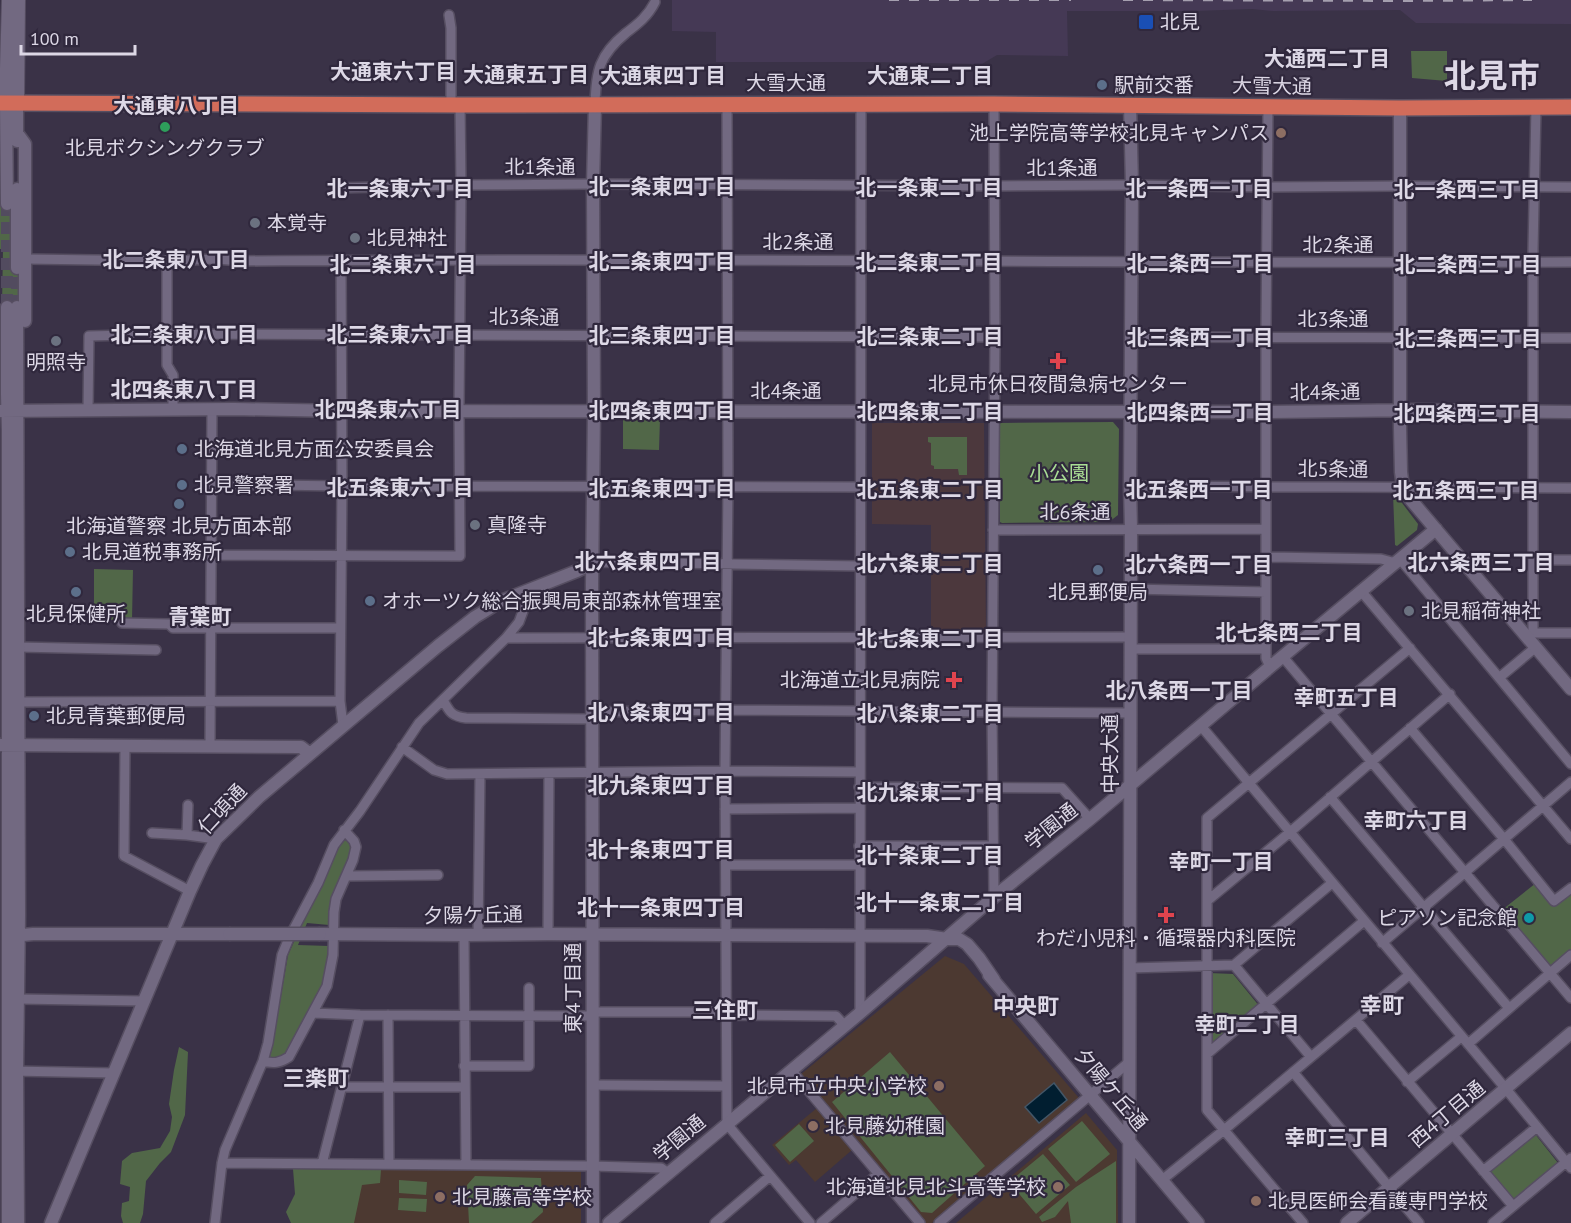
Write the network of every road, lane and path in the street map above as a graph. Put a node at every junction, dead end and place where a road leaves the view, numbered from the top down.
1 (9, 0) edge
2 (18, 0) edge
3 (655, 2) dead end
4 (449, 15) dead end
5 (8, 103) edge
6 (595, 104) junction
7 (727, 104) junction
8 (861, 104) junction
9 (994, 104) junction
10 (456, 105) junction
11 (1130, 105) junction
12 (1268, 107) junction
13 (1536, 107) junction
14 (1571, 107) edge
15 (1400, 108) junction
16 (593, 184) junction
17 (461, 185) junction
18 (728, 185) junction
19 (1132, 185) junction
20 (862, 186) junction
21 (994, 186) junction
22 (1400, 186) junction
23 (1267, 187) junction
24 (1571, 187) edge
25 (337, 188) dead end
26 (1534, 188) junction
27 (7, 204) tunnel mouth
28 (460, 260) junction
29 (594, 260) junction
30 (728, 260) junction
31 (861, 260) junction
32 (167, 261) junction
33 (341, 261) junction
34 (994, 262) junction
35 (1131, 262) junction
36 (1401, 262) junction
37 (1534, 262) junction
38 (1571, 262) edge
39 (21, 263) junction
40 (1267, 263) junction
41 (12, 307) tunnel mouth
42 (167, 334) junction
43 (342, 335) junction
44 (460, 335) junction
45 (593, 336) junction
46 (727, 336) junction
47 (861, 336) junction
48 (1266, 336) junction
49 (995, 337) junction
50 (1131, 337) junction
51 (1400, 338) junction
52 (1534, 338) junction
53 (1571, 338) edge
54 (88, 410) junction
55 (173, 410) junction
56 (212, 410) junction
57 (459, 410) junction
58 (1400, 410) junction
59 (8, 411) edge
60 (342, 411) junction
61 (594, 411) junction
62 (726, 411) junction
63 (861, 411) junction
64 (993, 412) junction
65 (1130, 412) junction
66 (1266, 412) junction
67 (1534, 412) junction
68 (1571, 412) edge
69 (212, 484) junction
70 (342, 486) junction
71 (460, 486) junction
72 (728, 486) junction
73 (1130, 486) junction
74 (1266, 486) junction
75 (593, 487) junction
76 (861, 487) junction
77 (1403, 487) junction
78 (1533, 487) junction
79 (1571, 488) edge
80 (1131, 529) junction
81 (1437, 529) junction
82 (993, 530) junction
83 (1266, 530) junction
84 (212, 555) junction
85 (341, 556) junction
86 (1266, 557) junction
87 (1534, 560) junction
88 (1571, 560) edge
89 (1398, 561) junction
90 (593, 563) junction
91 (727, 563) junction
92 (861, 566) junction
93 (1131, 589) junction
94 (527, 591) junction
95 (1362, 591) junction
96 (1266, 592) junction
97 (122, 623) dead end
98 (211, 628) junction
99 (340, 628) junction
100 (1571, 633) edge
101 (593, 637) junction
102 (727, 637) junction
103 (861, 637) junction
104 (993, 637) junction
105 (506, 638) junction
106 (1533, 639) junction
107 (1130, 643) junction
108 (18, 647) junction
109 (1410, 648) junction
110 (1266, 649) junction
111 (156, 650) dead end
112 (1283, 657) junction
113 (1270, 667) junction
114 (9, 670) edge
115 (1500, 677) junction
116 (1571, 689) edge
117 (1450, 694) junction
118 (443, 700) junction
119 (340, 701) junction
120 (18, 702) junction
121 (211, 702) junction
122 (726, 710) junction
123 (860, 712) junction
124 (992, 712) junction
125 (1130, 713) junction
126 (1331, 714) junction
127 (592, 716) junction
128 (343, 725) junction
129 (1201, 726) junction
130 (1410, 728) junction
131 (9, 745) edge
132 (125, 746) junction
133 (210, 746) junction
134 (402, 747) junction
135 (310, 754) junction
136 (1371, 761) junction
137 (1571, 764) edge
138 (725, 771) junction
139 (592, 772) junction
140 (860, 772) junction
141 (549, 773) junction
142 (480, 774) junction
143 (1571, 782) edge
144 (1248, 783) junction
145 (1130, 786) junction
146 (860, 787) junction
147 (993, 789) junction
148 (1330, 797) junction
149 (188, 805) dead end
150 (1544, 805) junction
151 (859, 808) junction
152 (726, 809) junction
153 (1090, 819) junction
154 (344, 830) junction
155 (1289, 832) junction
156 (152, 833) dead end
157 (187, 835) junction
158 (216, 839) junction
159 (1504, 839) junction
160 (1571, 839) edge
161 (859, 846) junction
162 (993, 846) junction
163 (726, 865) junction
164 (859, 865) junction
165 (1464, 872) junction
166 (438, 875) dead end
167 (346, 876) junction
168 (1332, 883) junction
169 (1571, 888) edge
170 (190, 891) junction
171 (994, 897) junction
172 (1207, 902) junction
173 (1423, 907) junction
174 (1364, 921) junction
175 (334, 934) junction
176 (548, 934) junction
177 (592, 934) junction
178 (860, 934) junction
179 (172, 935) junction
180 (464, 935) junction
181 (478, 935) junction
182 (727, 935) junction
183 (9, 937) edge
184 (947, 939) junction
185 (1382, 943) junction
186 (1571, 955) edge
187 (1234, 965) junction
188 (1206, 967) junction
189 (1130, 968) junction
190 (1549, 973) junction
191 (1409, 975) junction
192 (529, 988) dead end
193 (1571, 998) edge
194 (18, 999) junction
195 (144, 1001) junction
196 (1266, 1005) junction
197 (1509, 1008) junction
198 (313, 1013) junction
199 (860, 1013) junction
200 (592, 1014) junction
201 (726, 1014) junction
202 (360, 1015) junction
203 (388, 1015) junction
204 (465, 1015) junction
205 (530, 1015) junction
206 (1356, 1020) junction
207 (844, 1026) junction
208 (1571, 1033) edge
209 (1465, 1040) junction
210 (1207, 1054) junction
211 (1311, 1058) junction
212 (262, 1061) junction
213 (1128, 1063) junction
214 (465, 1066) junction
215 (791, 1070) junction
216 (12, 1071) junction
217 (1293, 1072) junction
218 (114, 1073) junction
219 (1407, 1082) junction
220 (592, 1085) junction
221 (726, 1086) junction
222 (342, 1087) junction
223 (388, 1087) junction
224 (465, 1087) junction
225 (1506, 1089) junction
226 (1090, 1094) junction
227 (727, 1124) junction
228 (1537, 1127) junction
229 (1224, 1130) junction
230 (1452, 1134) junction
231 (1130, 1142) junction
232 (222, 1163) junction
233 (1569, 1163) edge
234 (322, 1164) junction
235 (389, 1164) junction
236 (466, 1165) junction
237 (592, 1166) junction
238 (1483, 1171) junction
239 (668, 1173) junction
240 (878, 1174) junction
241 (771, 1176) junction
242 (1162, 1180) junction
243 (1390, 1188) junction
244 (1513, 1206) junction
245 (8, 1223) edge
246 (18, 1223) edge
247 (51, 1223) edge
248 (215, 1223) edge
249 (593, 1223) edge
250 (609, 1223) edge
251 (715, 1223) edge
252 (810, 1223) edge
253 (821, 1223) edge
254 (920, 1223) edge
255 (939, 1223) edge
256 (1129, 1223) edge
257 (1198, 1223) edge
258 (1303, 1223) edge
259 (1347, 1223) edge
260 (1419, 1223) edge
261 (1493, 1223) edge

1 - 5 main road
2 - 5 main road
3 - 6 street
4 - 10 street
5 - 10 highway, 大雪大通
5 - 27 street
5 - 39 street
6 - 7 highway, 大雪大通
6 - 10 highway, 大雪大通
6 - 16 street, 東4丁目通
7 - 8 highway, 大雪大通
7 - 18 street
8 - 9 highway, 大雪大通
8 - 20 street
9 - 11 highway, 大雪大通
9 - 21 street
10 - 17 street
11 - 12 highway, 大雪大通
11 - 19 street, 中央大通
12 - 15 highway, 大雪大通
12 - 23 street
13 - 14 highway, 大雪大通
13 - 15 highway, 大雪大通
13 - 26 street
15 - 22 street
16 - 17 street, 北1条通
16 - 18 street, 北1条通
16 - 29 street, 東4丁目通
17 - 25 street, 北1条通
17 - 28 street
18 - 20 street, 北1条通
18 - 30 street
19 - 21 street, 北1条通
19 - 23 street, 北1条通
19 - 35 street, 中央大通
20 - 21 street, 北1条通
20 - 31 street
21 - 34 street
22 - 23 street, 北1条通
22 - 26 street, 北1条通
22 - 36 street
23 - 40 street
24 - 26 street, 北1条通
26 - 37 street
28 - 29 street, 北2条通
28 - 33 street, 北2条通
28 - 44 street
29 - 30 street, 北2条通
29 - 45 street, 東4丁目通
30 - 31 street, 北2条通
30 - 46 street
31 - 34 street, 北2条通
31 - 47 street
32 - 33 street, 北2条通
32 - 39 street, 北2条通
32 - 42 street
33 - 43 street
34 - 35 street, 北2条通
34 - 49 street
35 - 40 street, 北2条通
35 - 50 street, 中央大通
36 - 37 street, 北2条通
36 - 40 street, 北2条通
36 - 51 street
37 - 38 street, 北2条通
37 - 52 street
39 - 59 street
40 - 48 street
41 - 59 street
42 - 43 street, 北3条通
42 - 54 street, 北3条通
42 - 55 street
43 - 44 street, 北3条通
43 - 60 street
44 - 45 street, 北3条通
44 - 57 street
45 - 46 street, 北3条通
45 - 61 street, 東4丁目通
46 - 47 street, 北3条通
46 - 62 street
47 - 49 street, 北3条通
47 - 63 street
48 - 50 street, 北3条通
48 - 51 street, 北3条通
48 - 66 street
49 - 64 street
50 - 65 street, 中央大通
51 - 52 street, 北3条通
51 - 58 street
52 - 53 street, 北3条通
52 - 67 street
54 - 55 street, 北4条通
54 - 59 street, 北4条通
55 - 56 street, 北4条通
56 - 60 street, 北4条通
56 - 69 street
57 - 60 street, 北4条通
57 - 61 street, 北4条通
57 - 71 street
58 - 66 street, 北4条通
58 - 67 street, 北4条通
58 - 77 street
59 - 108 street
59 - 114 street
60 - 70 street
61 - 62 street, 北4条通
61 - 75 street, 東4丁目通
62 - 63 street, 北4条通
62 - 72 street
63 - 64 street, 北4条通
63 - 76 street
64 - 65 street, 北4条通
64 - 82 street
65 - 66 street, 北4条通
65 - 73 street, 中央大通
66 - 74 street
67 - 68 street, 北4条通
67 - 78 street
69 - 70 street
69 - 84 street
70 - 71 street
70 - 85 street
71 - 75 street
71 - 85 street
72 - 75 street
72 - 76 street
72 - 91 street
73 - 74 street, 北5条通
73 - 80 street, 中央大通
74 - 77 street, 北5条通
74 - 83 street
75 - 90 street, 東4丁目通
76 - 92 street
77 - 78 street, 北5条通
77 - 81 street
78 - 79 street, 北5条通
78 - 87 street
80 - 82 street, 北6条通
80 - 83 street, 北6条通
80 - 93 street, 中央大通
81 - 89 street, 学園通
81 - 106 street
82 - 104 street
83 - 86 street
84 - 85 street
84 - 98 street
85 - 99 street
86 - 89 street
86 - 96 street
87 - 88 street
87 - 106 street
89 - 95 street, 学園通
89 - 115 street
90 - 91 street
90 - 94 street, 仁頃通
90 - 101 street, 東4丁目通
91 - 92 street
91 - 102 street
92 - 103 street
93 - 96 street
93 - 107 street, 中央大通
94 - 105 street
94 - 128 street, 仁頃通
95 - 109 street
95 - 112 street, 学園通
96 - 110 street
97 - 98 street
98 - 99 street
98 - 121 street
99 - 119 street
100 - 106 street
101 - 102 street
101 - 105 street
101 - 127 street, 東4丁目通
102 - 103 street
102 - 122 street
103 - 104 street
103 - 123 street
104 - 107 street
104 - 124 street
105 - 118 street
106 - 115 street
106 - 116 street
107 - 110 street
107 - 125 street, 中央大通
108 - 111 street
108 - 114 street
109 - 117 street
109 - 126 street
110 - 113 street
112 - 113 street, 学園通
112 - 126 street
113 - 129 street, 学園通
114 - 120 street
114 - 131 street
115 - 137 street
117 - 130 street
117 - 150 street
118 - 127 street
118 - 134 street
119 - 121 street
119 - 128 street
120 - 121 street
120 - 131 street
121 - 133 street
122 - 123 street
122 - 127 street
122 - 138 street
123 - 124 street
123 - 140 street
124 - 125 street
124 - 147 street
125 - 145 street, 中央大通
126 - 136 street
126 - 144 street
127 - 139 street, 東4丁目通
128 - 135 street, 仁頃通
129 - 144 street
129 - 145 street, 学園通
130 - 136 street
130 - 159 street
131 - 132 street
131 - 183 street
132 - 133 street
132 - 170 street
133 - 135 street
134 - 142 street
134 - 154 street
135 - 158 street, 仁頃通
136 - 148 street
136 - 165 street
138 - 139 street
138 - 140 street
138 - 152 street
139 - 141 street
139 - 177 street, 東4丁目通
140 - 146 street
141 - 142 street
141 - 176 street
142 - 181 street
143 - 150 street
144 - 155 street
144 - 172 street
145 - 153 street, 学園通
145 - 189 street, 中央大通
146 - 147 street
146 - 151 street
147 - 153 street
147 - 162 street
148 - 155 street
148 - 173 street
149 - 157 street
150 - 159 street
150 - 160 street
151 - 152 street
151 - 161 street
152 - 163 street
153 - 171 street, 学園通
154 - 167 street
154 - 212 street
155 - 168 street
155 - 172 street
156 - 157 street
157 - 158 street
158 - 170 street, 仁頃通
159 - 165 street
159 - 169 street
161 - 162 street
161 - 164 street
162 - 171 street
163 - 164 street
163 - 182 street
164 - 178 street
165 - 173 street
165 - 190 street
166 - 167 street
167 - 175 street
168 - 174 street
168 - 187 street
170 - 179 street, 仁頃通
171 - 184 street, 学園通
172 - 188 street
173 - 185 street
173 - 197 street
174 - 185 street
174 - 196 street
175 - 179 street, 夕陽ケ丘通, bridge
175 - 180 street, 夕陽ケ丘通
175 - 198 street
176 - 177 street, 夕陽ケ丘通
176 - 181 street, 夕陽ケ丘通
177 - 182 street, 夕陽ケ丘通
177 - 200 street, 東4丁目通
178 - 182 street, 夕陽ケ丘通
178 - 184 street, 夕陽ケ丘通
178 - 199 street
179 - 183 street, 夕陽ケ丘通
179 - 195 street, 仁頃通
180 - 181 street, 夕陽ケ丘通
180 - 204 street
182 - 201 street
183 - 194 street
183 - 216 street
184 - 199 street, 学園通
184 - 226 street, 夕陽ケ丘通
185 - 191 street
186 - 190 street
187 - 188 street
187 - 196 street
188 - 189 street
188 - 210 street
189 - 213 street, 中央大通
190 - 193 street
190 - 197 street
191 - 206 street
191 - 209 street
192 - 205 street
194 - 195 street
194 - 216 street
195 - 218 street, 仁頃通
196 - 210 street
196 - 211 street
197 - 209 street
198 - 202 street
198 - 212 street
199 - 207 street, 学園通
200 - 201 street
200 - 205 street
200 - 220 street, 東4丁目通
201 - 207 street
201 - 221 street
202 - 203 street
202 - 222 street
203 - 204 street
203 - 223 street
204 - 205 street
204 - 214 street
205 - 214 street
206 - 211 street
206 - 219 street
207 - 215 street, 学園通
208 - 225 street, 西4丁目通
209 - 219 street
209 - 225 street
210 - 229 street
211 - 217 street
212 - 232 street
213 - 226 street
213 - 231 street, 中央大通
214 - 224 street
215 - 227 street, 学園通
215 - 240 street
216 - 218 street
216 - 245 street
216 - 246 street
217 - 229 street
217 - 243 street
218 - 247 street, 仁頃通
219 - 230 street
220 - 221 street
220 - 237 street, 東4丁目通
221 - 227 street
222 - 223 street
222 - 234 street
223 - 224 street
223 - 235 street
224 - 236 street
225 - 228 street
225 - 230 street, 西4丁目通
226 - 231 street, 夕陽ケ丘通
226 - 255 street
227 - 239 street, 学園通
227 - 241 street
228 - 233 street
228 - 238 street
229 - 242 street
229 - 258 street
230 - 238 street
230 - 243 street, 西4丁目通
231 - 242 street, 夕陽ケ丘通
231 - 256 street, 中央大通
232 - 234 street
232 - 248 street
233 - 244 street
234 - 235 street
235 - 236 street
236 - 237 street
237 - 239 street
237 - 249 street, 東4丁目通
238 - 244 street
239 - 250 street, 学園通
240 - 253 street
240 - 254 street
241 - 251 street
241 - 252 street
242 - 257 street, 夕陽ケ丘通
243 - 259 street, 西4丁目通
243 - 260 street
244 - 261 street

